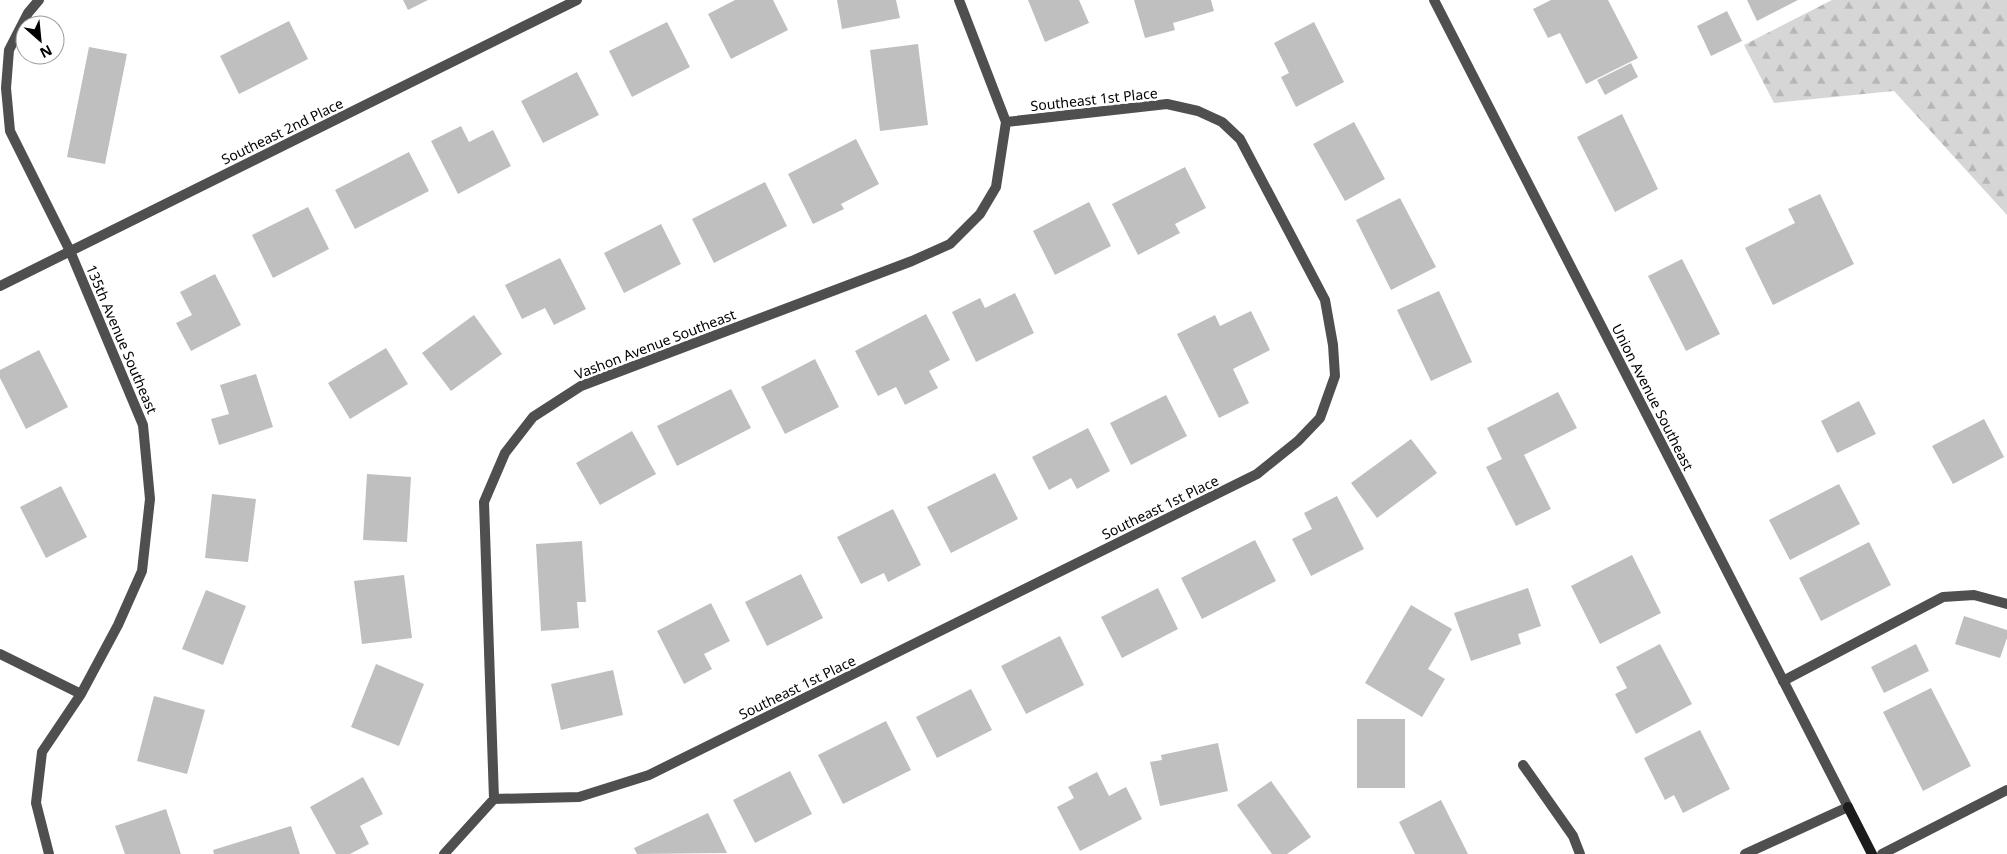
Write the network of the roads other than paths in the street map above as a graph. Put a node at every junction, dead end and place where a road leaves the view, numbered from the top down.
1 (39, 0) edge
2 (577, 0) edge
3 (959, 0) edge
4 (1437, 1) edge
5 (1006, 122) junction
6 (70, 252) junction
7 (0, 286) edge
8 (2007, 604) edge
9 (0, 654) edge
10 (1783, 681) junction
11 (81, 694) junction
12 (1523, 764) dead end
13 (2007, 790) edge
14 (494, 799) junction
15 (1848, 807) junction
16 (48, 854) edge
17 (444, 854) edge
18 (1580, 854) edge
19 (1745, 854) edge
20 (1872, 854) edge
21 (1882, 854) edge

1 - 6 street, 135th Avenue Southeast
2 - 6 street, Southeast 2nd Place
3 - 5 street, Vashon Avenue Southeast
4 - 10 street, Union Avenue Southeast
5 - 14 street, Vashon Avenue Southeast
5 - 14 street, Southeast 1st Place
6 - 7 street, Southeast 2nd Place
6 - 11 street, 135th Avenue Southeast
8 - 10 street
9 - 11 street
10 - 15 street, Union Avenue Southeast
11 - 16 street, 135th Avenue Southeast
12 - 18 street
13 - 21 street
14 - 17 street
15 - 19 street
15 - 20 street

